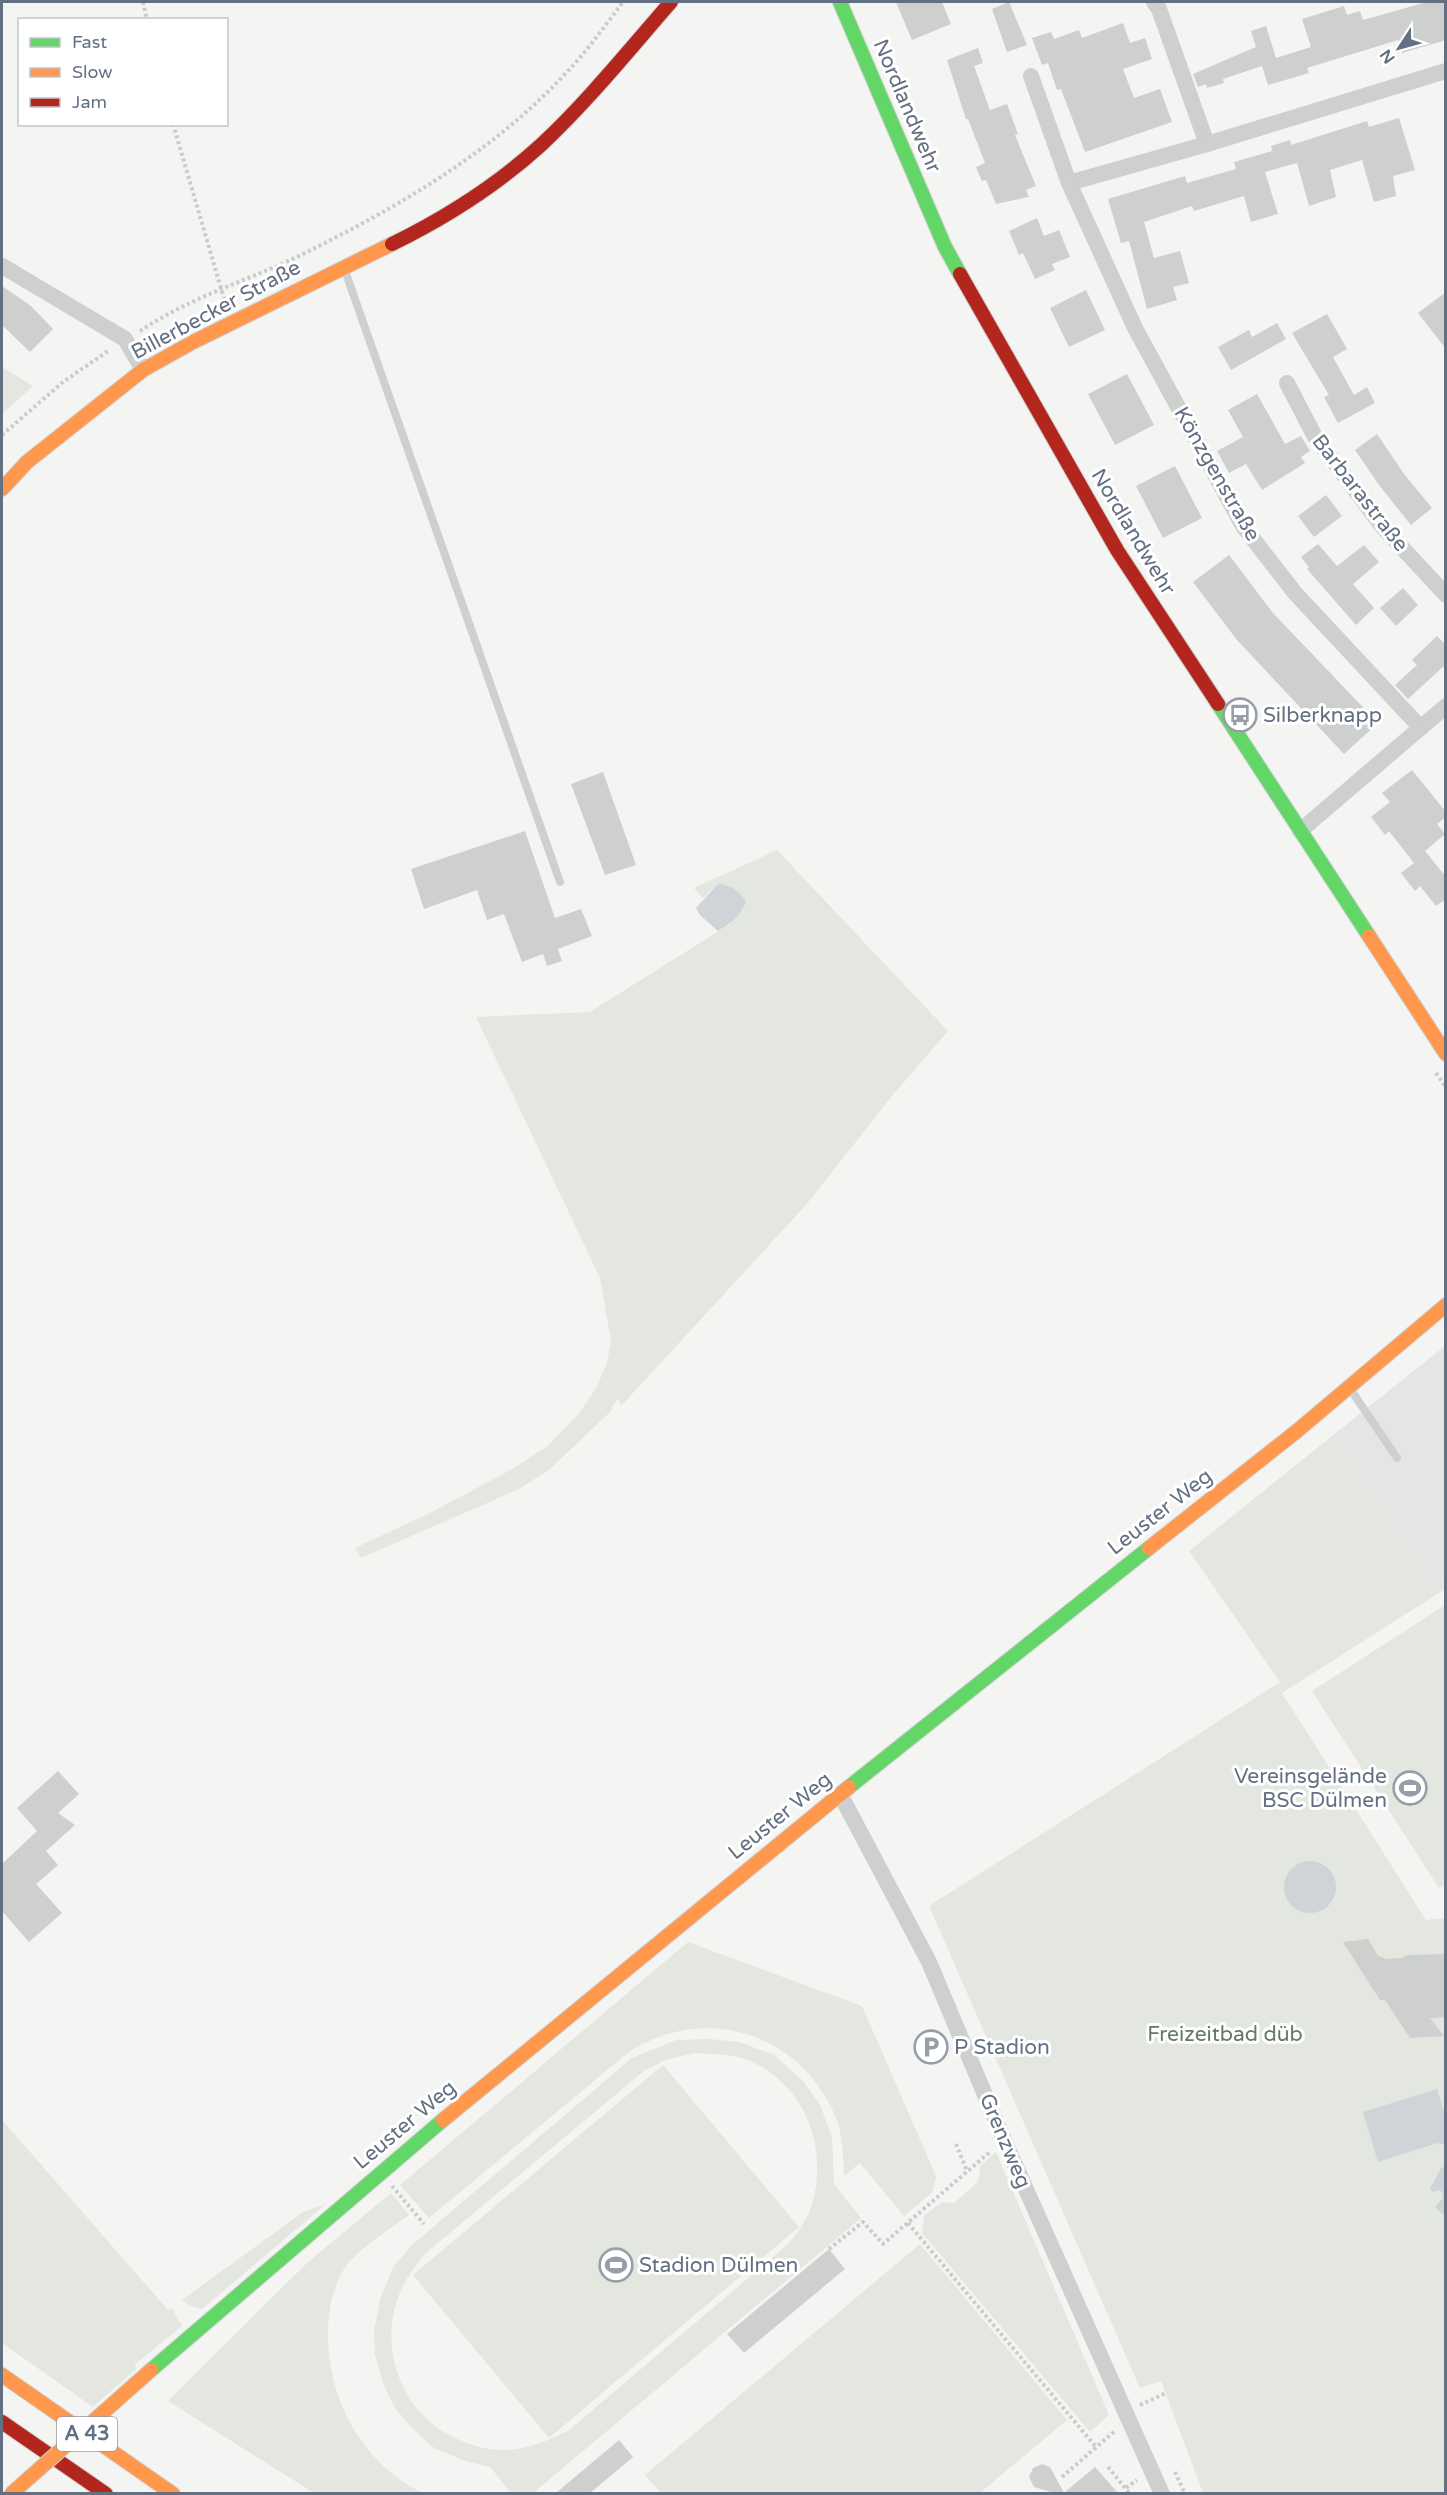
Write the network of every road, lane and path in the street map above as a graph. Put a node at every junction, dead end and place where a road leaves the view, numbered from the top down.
1 (143, 2) edge
2 (623, 2) edge
3 (671, 2) edge
4 (840, 2) edge
5 (1154, 2) edge
6 (147, 18) edge
7 (1446, 71) edge
8 (1030, 76) dead end
9 (175, 126) edge
10 (1207, 144) junction
11 (1069, 183) junction
12 (2, 266) edge
13 (344, 267) junction
14 (220, 284) dead end
15 (125, 339) junction
16 (143, 370) junction
17 (1287, 382) dead end
18 (2, 435) edge
19 (2, 489) edge
20 (1446, 595) edge
21 (1446, 706) edge
22 (1421, 728) junction
23 (1300, 831) junction
24 (560, 882) dead end
25 (1446, 1054) edge
26 (1446, 1305) edge
27 (1348, 1387) junction
28 (1397, 1458) dead end
29 (840, 1794) junction
30 (1004, 2140) junction
31 (956, 2144) dead end
32 (967, 2171) junction
33 (380, 2172) junction
34 (908, 2223) junction
35 (424, 2224) dead end
36 (830, 2249) dead end
37 (2, 2375) edge
38 (1142, 2402) dead end
39 (1147, 2412) dead end
40 (2, 2422) edge
41 (1096, 2447) dead end
42 (1171, 2463) dead end
43 (1108, 2467) dead end
44 (11, 2493) edge
45 (106, 2493) edge
46 (173, 2493) edge
47 (1130, 2493) edge
48 (1162, 2493) edge
49 (1185, 2493) edge

1 - 6 path
2 - 15 path
3 - 13 main road, Billerbecker Straße
4 - 23 main road, Nordlandwehr
5 - 10 street
7 - 10 street
8 - 11 street, Könzgenstraße
9 - 14 path
10 - 11 street
11 - 22 street, Könzgenstraße
12 - 15 street
13 - 16 main road, Billerbecker Straße
13 - 24 lane
15 - 16 street
15 - 18 path
16 - 19 main road, Billerbecker Straße
17 - 20 street, Barbarastraße
21 - 22 street
22 - 23 street
23 - 25 main road, Nordlandwehr
26 - 27 main road, Leuster Weg
27 - 28 lane
27 - 29 main road, Leuster Weg
29 - 30 street, Grenzweg
29 - 33 main road, Leuster Weg
30 - 32 path
30 - 48 street, Grenzweg
31 - 32 path
32 - 34 path
33 - 35 path
33 - 44 main road, Leuster Weg, bridge
34 - 36 path
34 - 41 path
37 - 46 main road, A 43
38 - 39 path
40 - 45 main road, A 43
42 - 49 path
43 - 47 path

